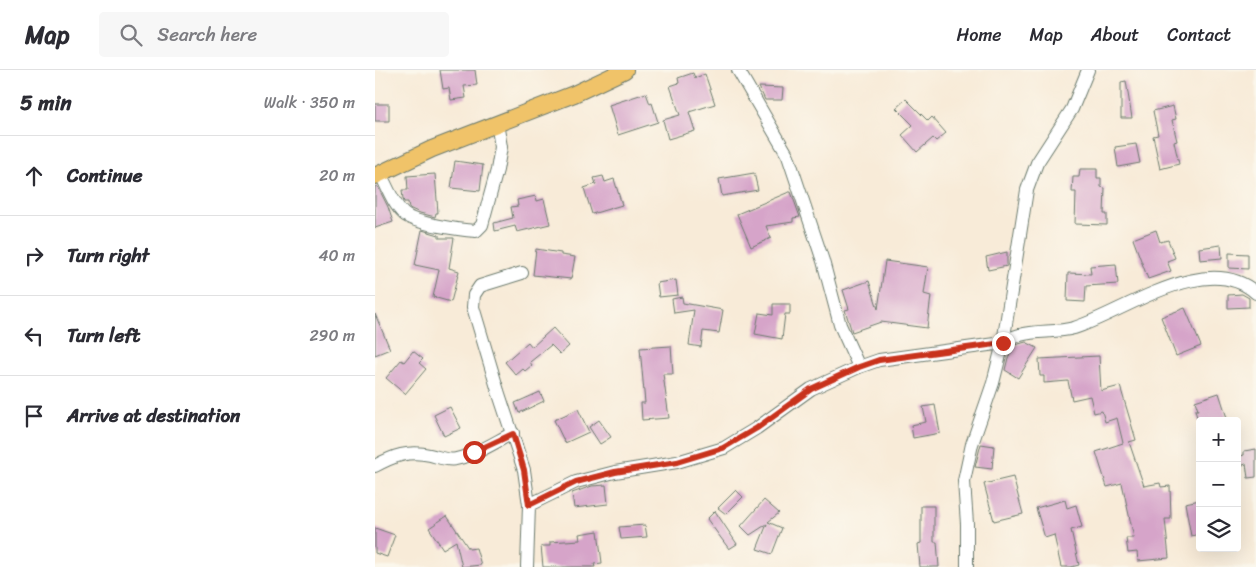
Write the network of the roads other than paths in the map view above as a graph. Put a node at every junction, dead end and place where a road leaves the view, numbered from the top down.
1 (625, 70) edge
2 (738, 70) edge
3 (1088, 70) edge
4 (497, 123) junction
5 (377, 175) edge
6 (522, 273) dead end
7 (1256, 293) edge
8 (1003, 343) junction
9 (859, 367) junction
10 (513, 434) junction
11 (375, 466) edge
12 (529, 505) junction
13 (527, 567) edge
14 (967, 567) edge

1 - 4 main road
2 - 9 street
3 - 8 street
4 - 5 main road
4 - 5 street
6 - 10 street
7 - 8 street
8 - 9 street
8 - 14 street
9 - 12 street
10 - 11 street
10 - 12 street
12 - 13 street

